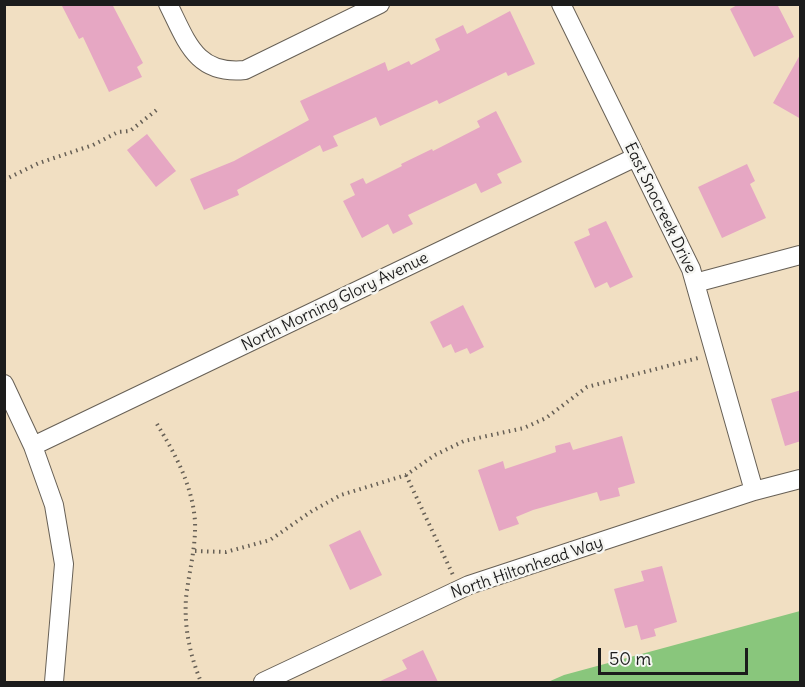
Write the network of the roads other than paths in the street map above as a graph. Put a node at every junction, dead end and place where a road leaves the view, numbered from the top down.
1 (168, 4) edge
2 (380, 4) edge
3 (561, 4) edge
4 (636, 157) junction
5 (801, 255) edge
6 (695, 283) junction
7 (4, 384) edge
8 (33, 446) junction
9 (801, 479) edge
10 (754, 491) junction
11 (54, 682) edge
12 (263, 682) edge

1 - 2 street
3 - 4 street, East Snocreek Drive
4 - 6 street, East Snocreek Drive
4 - 8 street, North Morning Glory Avenue
5 - 6 street
6 - 10 street, East Snocreek Drive
7 - 8 street
8 - 11 street
9 - 10 street, North Hiltonhead Way
10 - 12 street, North Hiltonhead Way

